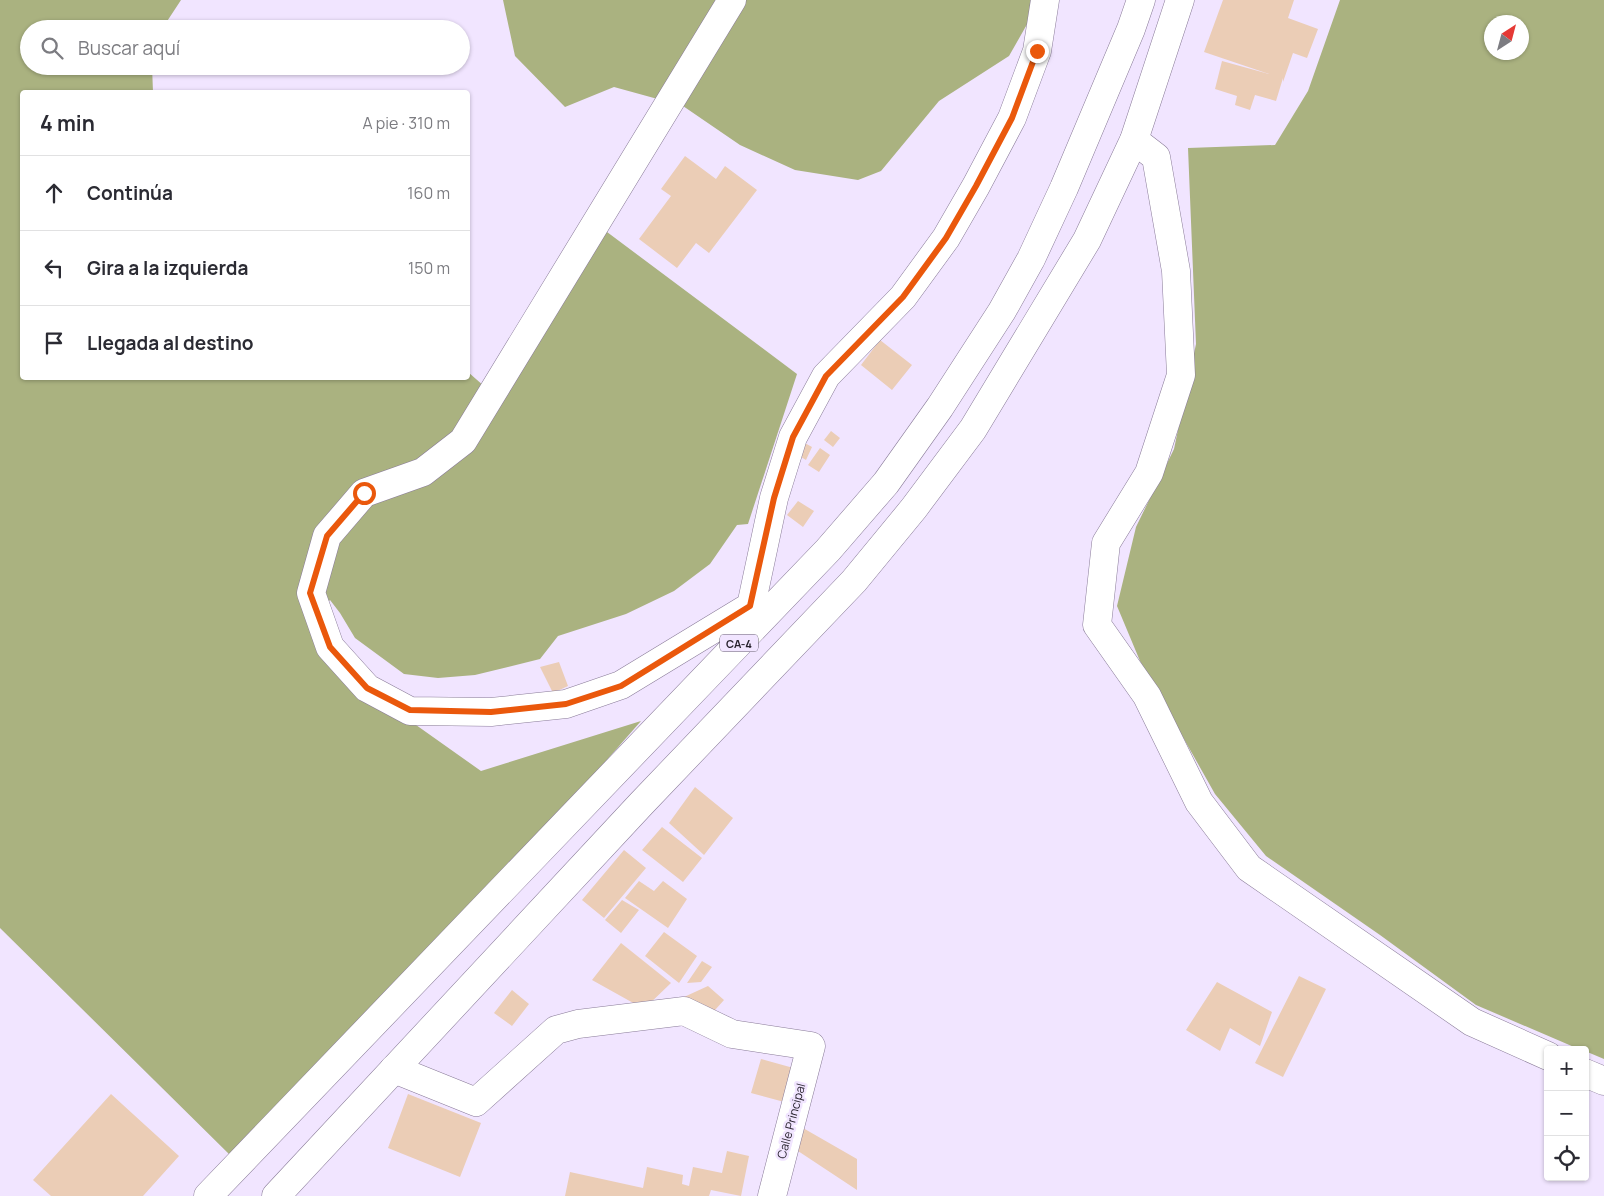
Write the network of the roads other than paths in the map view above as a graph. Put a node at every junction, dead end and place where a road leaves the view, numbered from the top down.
1 (732, 0) edge
2 (1045, 0) edge
3 (1141, 0) edge
4 (1180, 0) edge
5 (1134, 140) junction
6 (760, 608) junction
7 (1544, 1054) edge
8 (394, 1069) junction
9 (1589, 1075) edge
10 (1604, 1081) edge
11 (208, 1196) edge
12 (276, 1196) edge
13 (772, 1196) edge

1 - 6 main road
2 - 6 main road
3 - 6 main road, CA-4
4 - 5 main road
5 - 7 main road
5 - 8 main road
6 - 11 main road, CA-4
8 - 12 main road
8 - 13 main road, Calle Principal
9 - 10 main road

